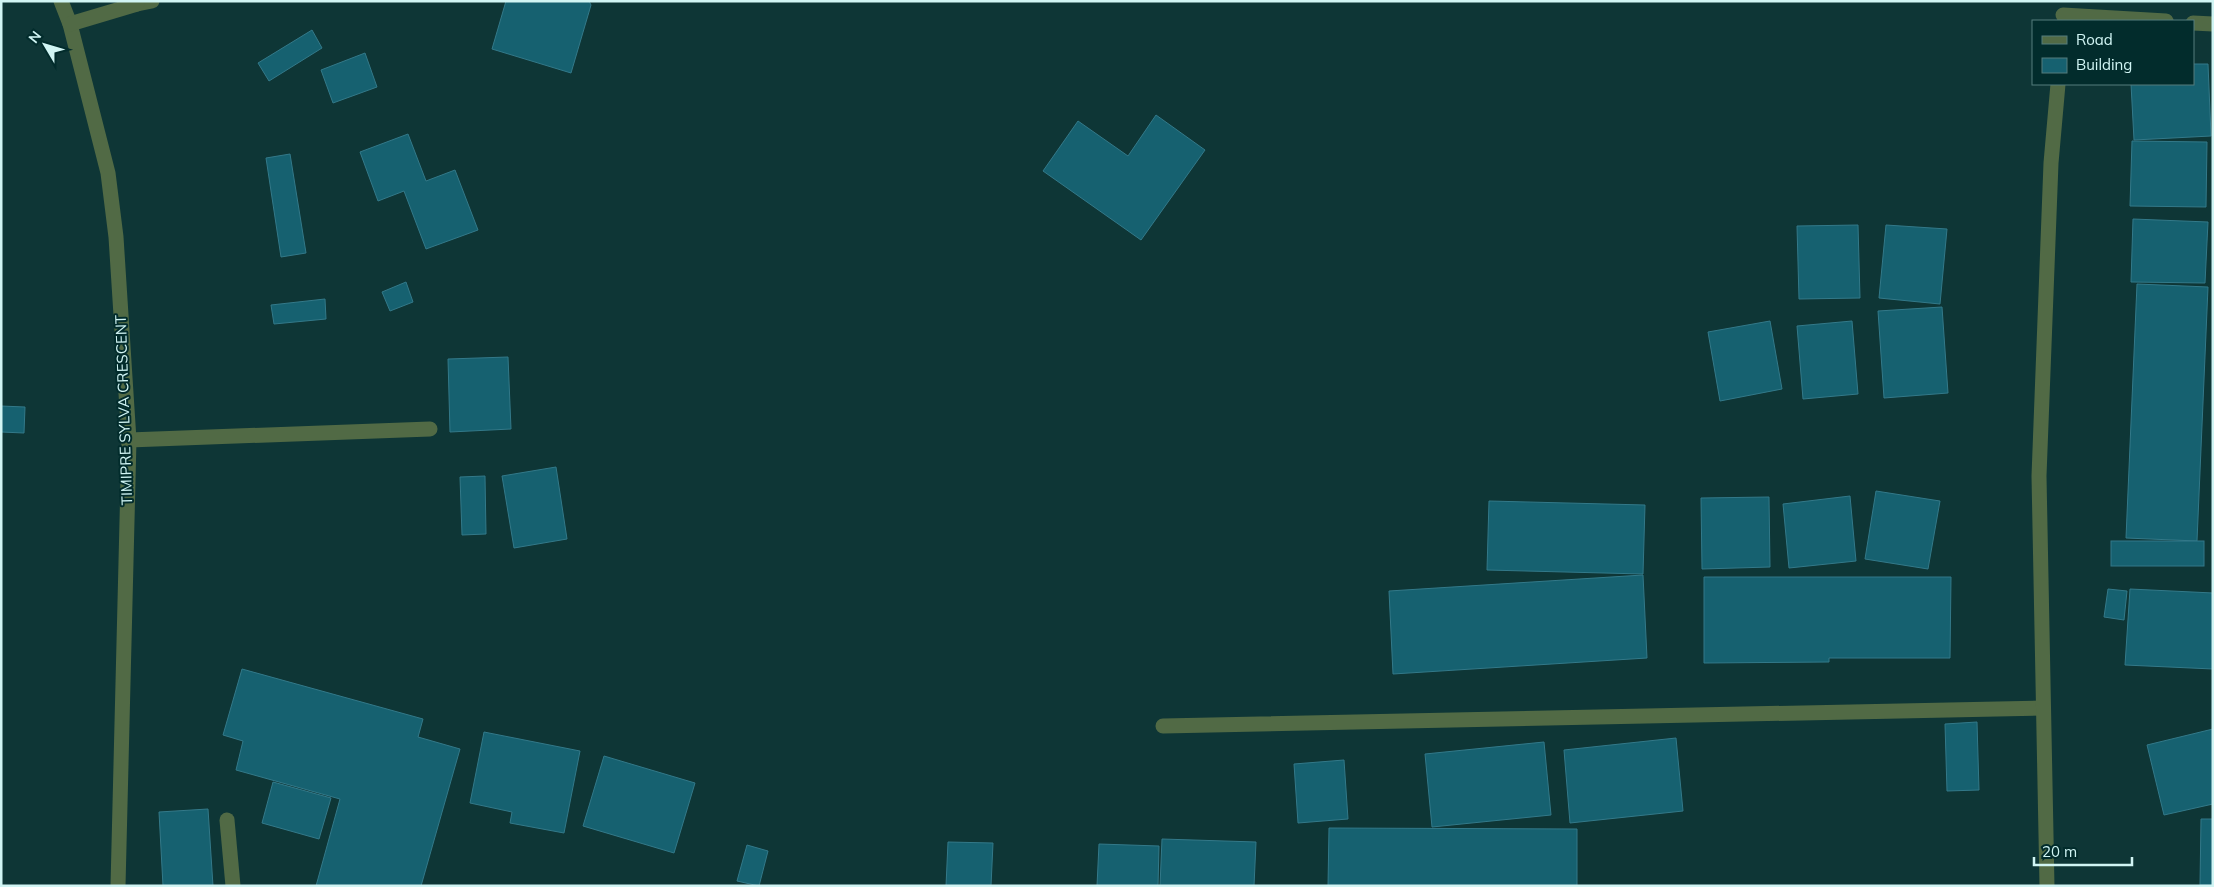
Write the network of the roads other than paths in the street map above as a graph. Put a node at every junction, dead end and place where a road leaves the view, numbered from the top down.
1 (61, 1) edge
2 (152, 1) edge
3 (136, 3) edge
4 (2063, 13) edge
5 (2153, 20) edge
6 (2194, 23) edge
7 (70, 24) junction
8 (2213, 24) edge
9 (2058, 85) edge
10 (430, 429) dead end
11 (129, 440) junction
12 (2042, 708) junction
13 (1163, 726) dead end
14 (226, 820) dead end
15 (118, 886) edge
16 (233, 886) edge
17 (2047, 886) edge

1 - 7 street, TIMIPRE SYLVA CRESCENT
2 - 3 street
3 - 7 street
4 - 5 street
6 - 8 street
7 - 11 street, TIMIPRE SYLVA CRESCENT
9 - 12 street
10 - 11 street
11 - 15 street, TIMIPRE SYLVA CRESCENT
12 - 13 street
12 - 17 street
14 - 16 street

